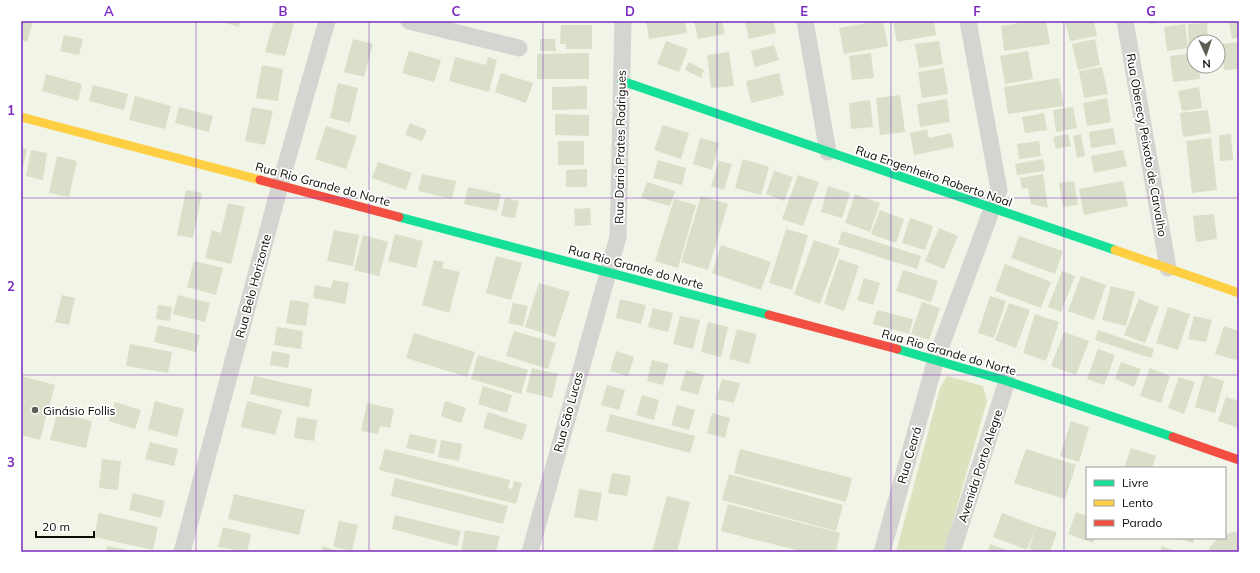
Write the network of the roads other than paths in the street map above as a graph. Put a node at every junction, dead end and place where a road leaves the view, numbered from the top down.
1 (327, 21) edge
2 (409, 21) edge
3 (623, 21) edge
4 (805, 21) edge
5 (968, 21) edge
6 (1125, 21) edge
7 (519, 48) dead end
8 (622, 82) junction
9 (21, 117) edge
10 (828, 152) junction
11 (280, 185) junction
12 (992, 208) junction
13 (1168, 268) junction
14 (607, 272) junction
15 (1239, 293) edge
16 (936, 359) junction
17 (1007, 381) junction
18 (1239, 460) edge
19 (182, 552) edge
20 (530, 552) edge
21 (882, 552) edge
22 (952, 552) edge

1 - 11 street, Rua Belo Horizonte
2 - 7 street
3 - 8 street, Rua Dario Prates Rodrigues
4 - 10 street
5 - 12 street, Rua Ceará
6 - 13 street, Rua Oberecy Peixoto de Carvalho
8 - 10 street, Rua Engenheiro Roberto Noal
8 - 14 street, Rua Dario Prates Rodrigues
9 - 11 street, Rua Rio Grande do Norte
10 - 12 street, Rua Engenheiro Roberto Noal
11 - 14 street, Rua Rio Grande do Norte
11 - 19 street, Rua Belo Horizonte
12 - 13 street, Rua Engenheiro Roberto Noal
12 - 16 street, Rua Ceará
13 - 15 street, Rua Engenheiro Roberto Noal
14 - 16 street, Rua Rio Grande do Norte
14 - 20 street, Rua São Lucas
16 - 17 street, Rua Rio Grande do Norte
16 - 21 street, Rua Ceará
17 - 18 street, Rua Rio Grande do Norte
17 - 22 street, Avenida Porto Alegre

